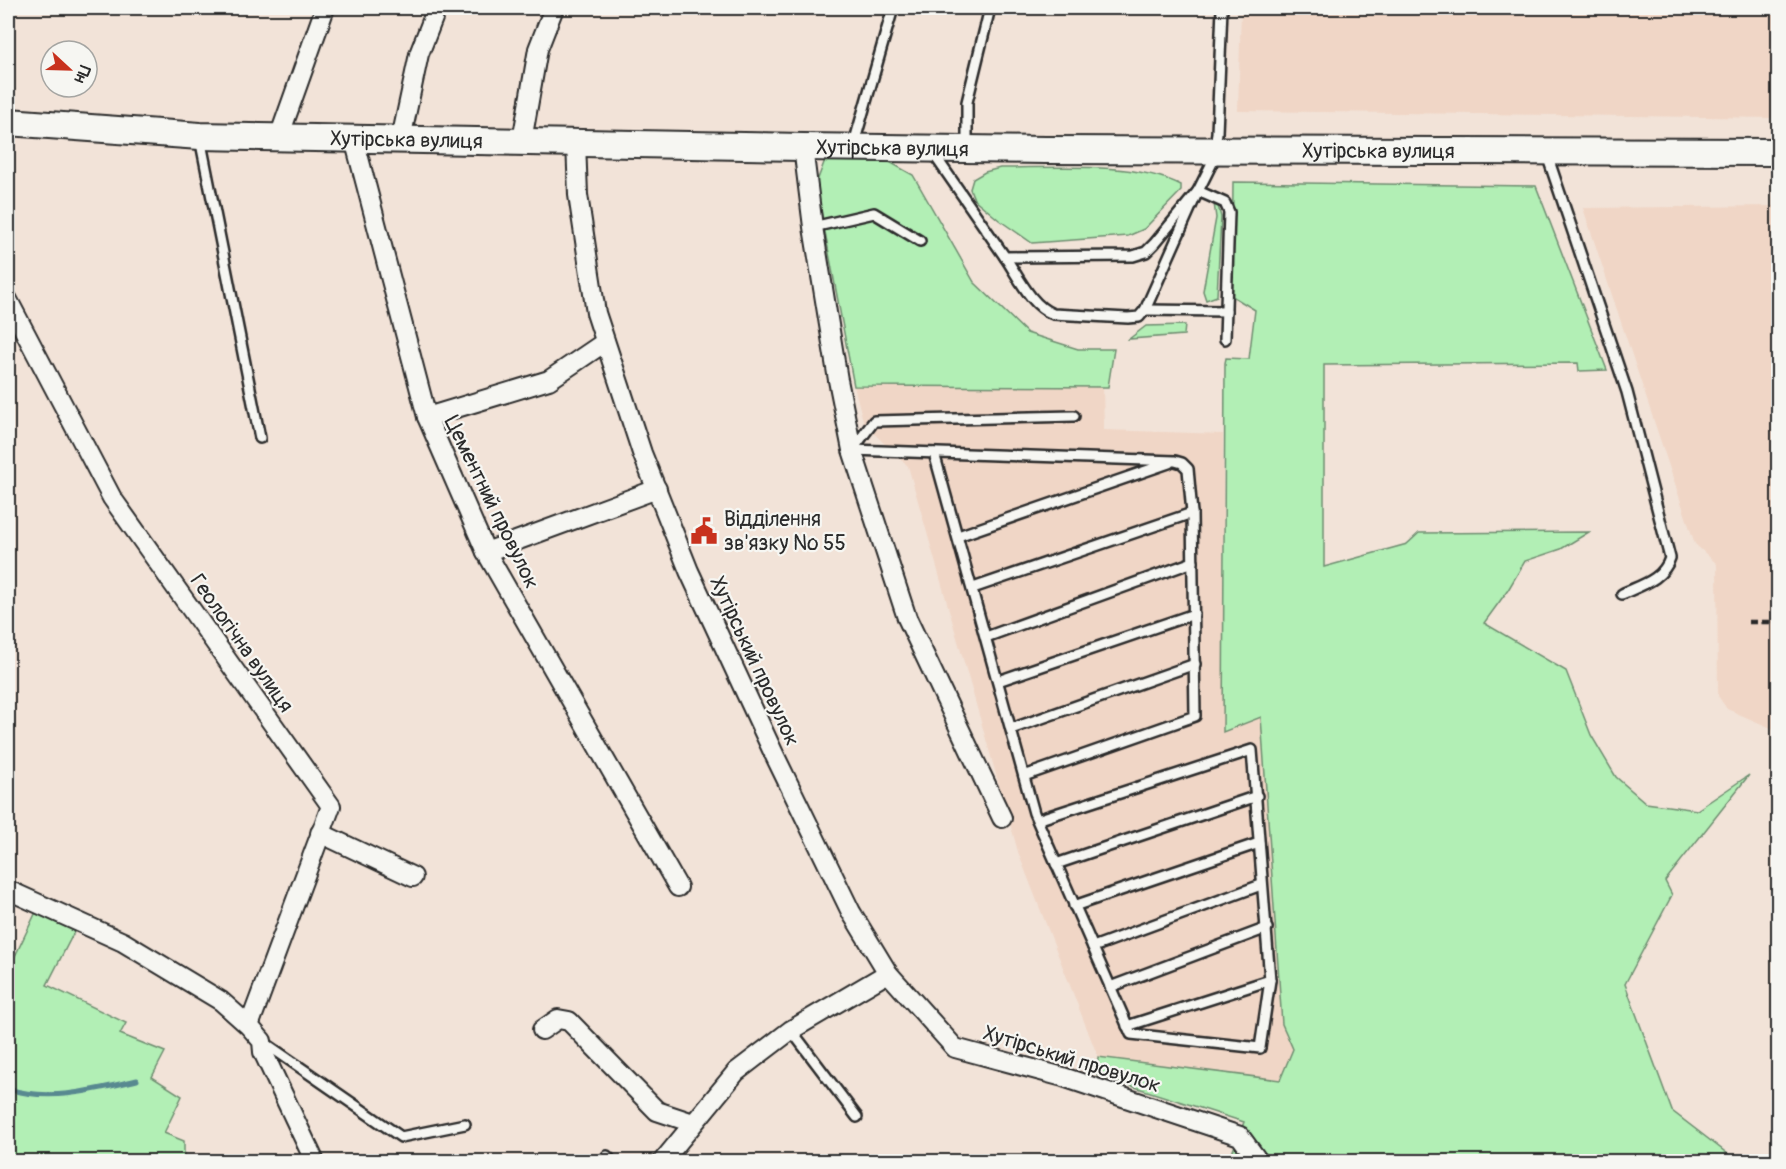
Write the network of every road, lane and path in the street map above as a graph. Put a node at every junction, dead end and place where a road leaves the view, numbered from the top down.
1 (325, 8) edge
2 (437, 8) edge
3 (554, 8) edge
4 (892, 8) edge
5 (990, 8) edge
6 (1222, 8) edge
7 (8, 122) edge
8 (200, 136) junction
9 (279, 137) junction
10 (354, 139) junction
11 (401, 139) junction
12 (522, 141) junction
13 (576, 142) junction
14 (803, 147) junction
15 (853, 147) junction
16 (929, 148) junction
17 (966, 149) junction
18 (1215, 150) junction
19 (1545, 150) junction
20 (1779, 152) edge
21 (1198, 190) junction
22 (813, 227) junction
23 (920, 241) dead end
24 (1005, 257) junction
25 (8, 300) edge
26 (1145, 310) junction
27 (1226, 311) junction
28 (1225, 339) dead end
29 (605, 342) junction
30 (1074, 416) dead end
31 (427, 417) junction
32 (260, 438) dead end
33 (852, 450) junction
34 (934, 453) junction
35 (1175, 461) junction
36 (657, 489) junction
37 (1192, 513) junction
38 (958, 536) junction
39 (486, 552) junction
40 (1193, 562) junction
41 (973, 588) junction
42 (1622, 594) dead end
43 (1194, 614) junction
44 (986, 637) junction
45 (1195, 664) junction
46 (998, 681) junction
47 (1011, 729) junction
48 (1024, 776) junction
49 (1257, 796) junction
50 (1002, 818) dead end
51 (1037, 820) junction
52 (321, 833) junction
53 (1259, 843) junction
54 (1056, 864) junction
55 (413, 877) dead end
56 (1262, 885) junction
57 (678, 886) dead end
58 (8, 890) edge
59 (1074, 906) junction
60 (1267, 928) junction
61 (1092, 947) junction
62 (888, 973) junction
63 (1270, 980) junction
64 (1110, 987) junction
65 (249, 1026) junction
66 (1127, 1026) junction
67 (542, 1030) dead end
68 (791, 1030) junction
69 (262, 1041) junction
70 (857, 1118) dead end
71 (465, 1124) dead end
72 (693, 1124) junction
73 (315, 1161) edge
74 (662, 1161) edge
75 (1259, 1161) edge

1 - 9 street
2 - 11 street
3 - 12 street
4 - 15 lane
5 - 17 lane
6 - 18 lane
7 - 8 main road, Хутірська вулиця
8 - 9 main road, Хутірська вулиця
8 - 32 lane
9 - 10 main road, Хутірська вулиця
10 - 11 main road, Хутірська вулиця
10 - 31 street, Цементний провулок
11 - 12 main road, Хутірська вулиця
12 - 13 main road, Хутірська вулиця
13 - 14 main road, Хутірська вулиця
13 - 29 street, Хутірський провулок
14 - 15 main road, Хутірська вулиця
14 - 22 street
15 - 16 main road, Хутірська вулиця
16 - 17 main road, Хутірська вулиця
16 - 24 lane
17 - 18 main road, Хутірська вулиця
18 - 19 main road, Хутірська вулиця
18 - 21 lane
19 - 20 main road, Хутірська вулиця
19 - 42 lane
21 - 24 lane
21 - 26 lane
21 - 27 lane
22 - 23 lane
22 - 33 street
24 - 26 lane
25 - 52 street, Геологічна вулиця
26 - 27 lane
27 - 28 lane
29 - 31 street
29 - 36 street, Хутірський провулок
30 - 33 lane
31 - 39 street, Цементний провулок
33 - 34 lane
33 - 50 street
34 - 35 lane
34 - 38 lane
35 - 37 lane
35 - 38 lane
36 - 39 street
36 - 62 street, Хутірський провулок
37 - 40 lane
37 - 41 lane
38 - 41 lane
39 - 57 street, Цементний провулок
40 - 43 lane
40 - 44 lane
41 - 44 lane
43 - 45 lane
43 - 46 lane
44 - 46 lane
45 - 47 lane
45 - 48 lane
46 - 47 lane
47 - 48 lane
48 - 51 lane
49 - 51 lane
49 - 53 lane
49 - 54 lane
51 - 54 lane
52 - 55 street
52 - 65 street, Геологічна вулиця
53 - 56 lane
53 - 59 lane
54 - 59 lane
56 - 60 lane
56 - 61 lane
58 - 65 street
59 - 61 lane
60 - 63 lane
60 - 64 lane
61 - 64 lane
62 - 68 street
62 - 75 street, Хутірський провулок
63 - 66 lane
63 - 66 lane
64 - 66 lane
65 - 69 street
67 - 72 street
68 - 70 lane
68 - 72 street
69 - 71 lane
69 - 73 street
72 - 74 street

